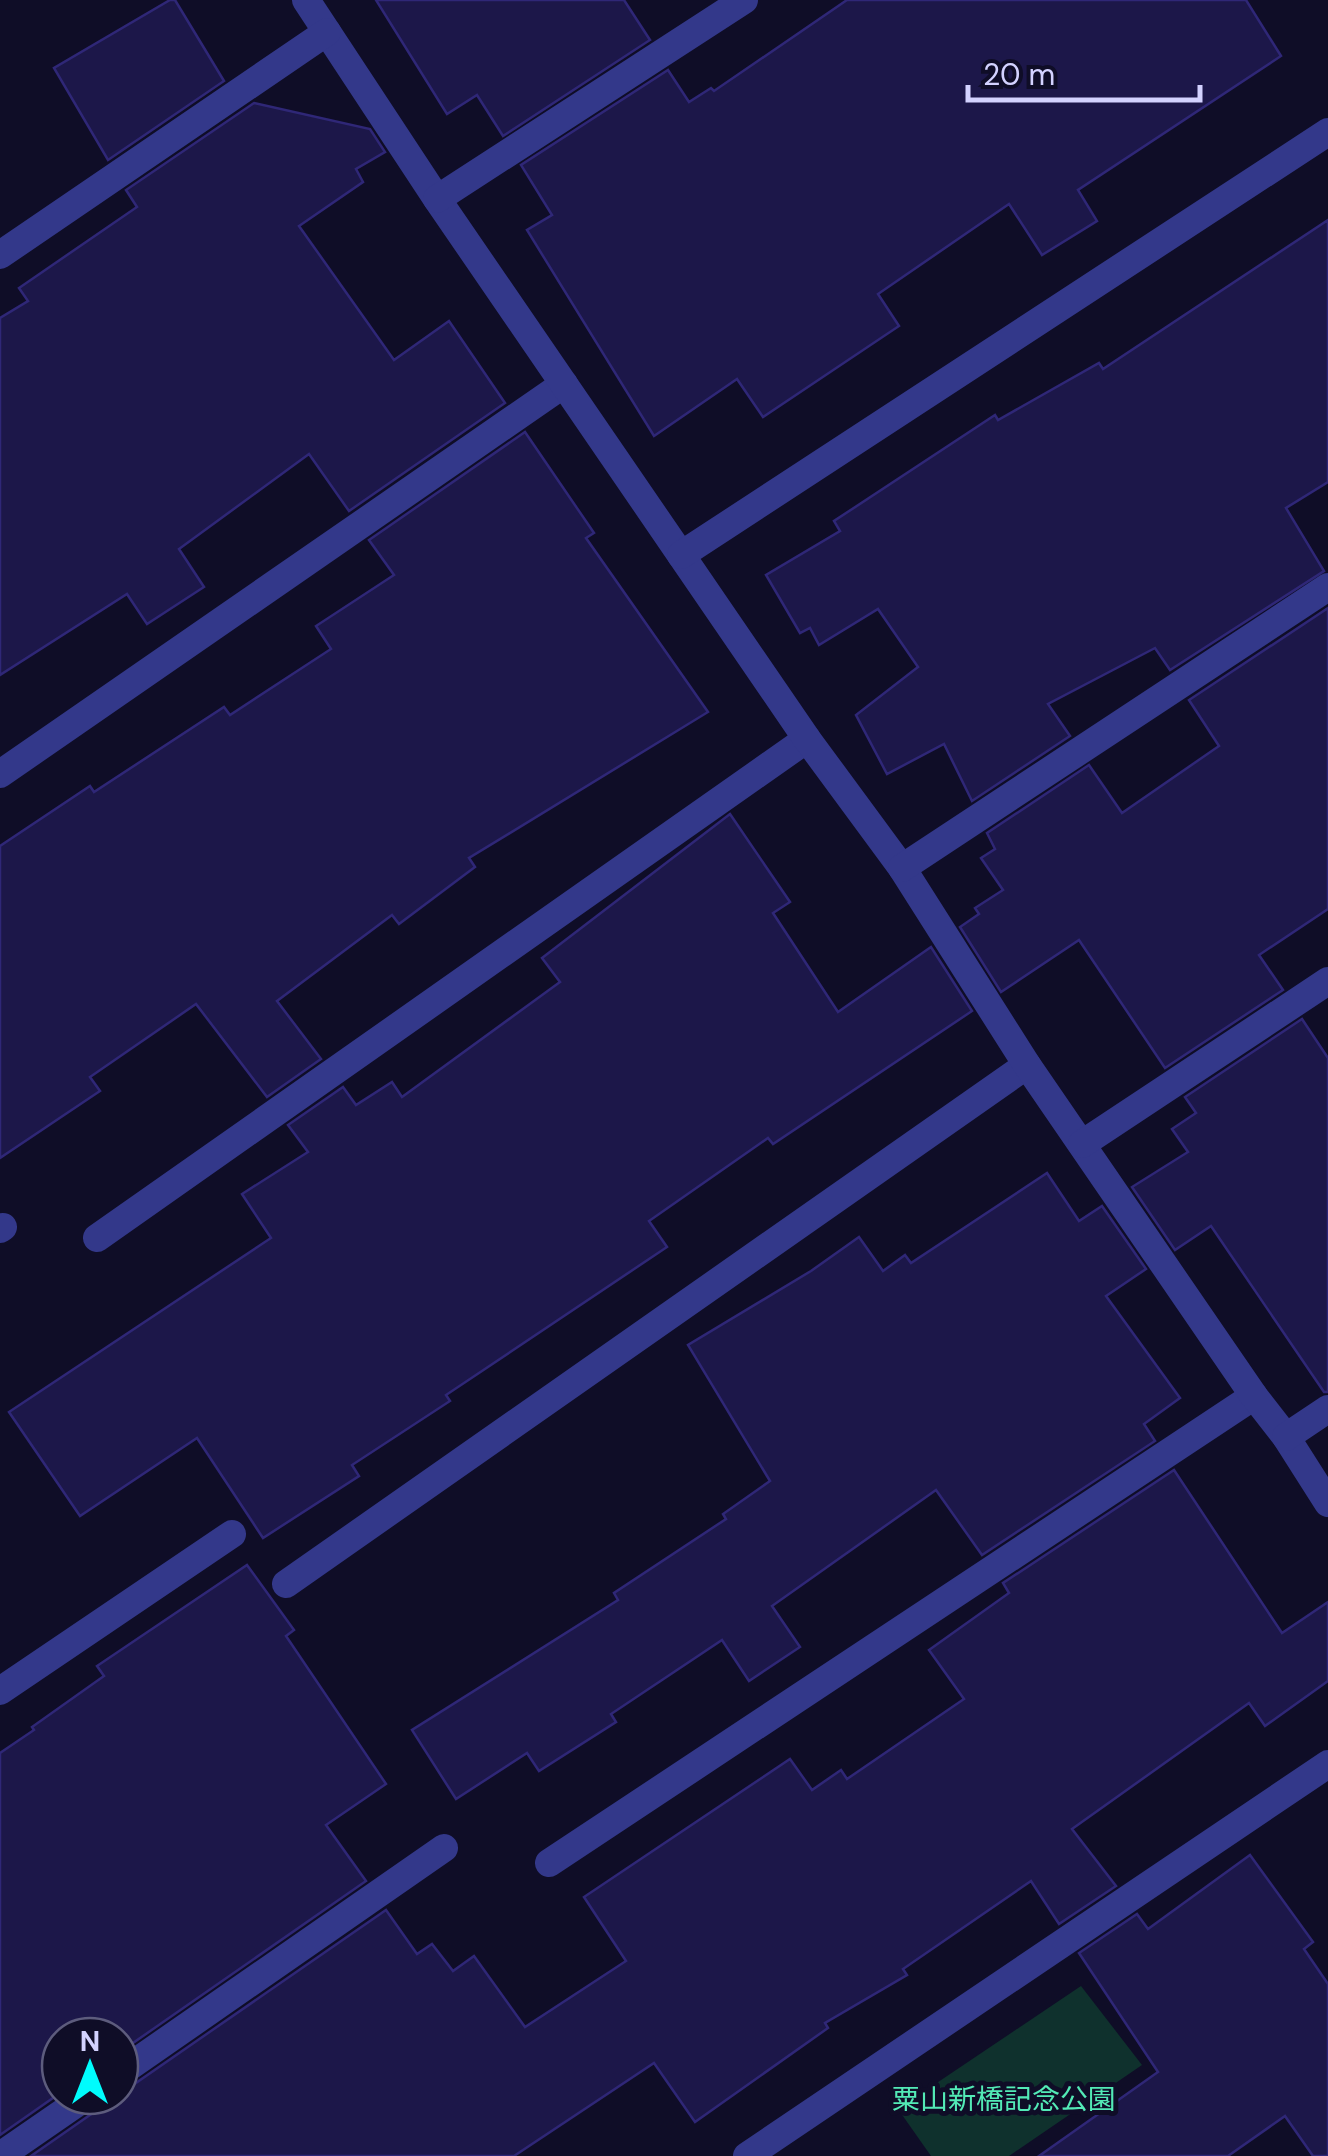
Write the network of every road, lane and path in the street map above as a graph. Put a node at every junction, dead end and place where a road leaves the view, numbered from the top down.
1 (306, 0) edge
2 (744, 0) edge
3 (327, 32) junction
4 (1328, 132) edge
5 (438, 199) junction
6 (0, 255) edge
7 (564, 384) junction
8 (681, 555) junction
9 (1328, 587) edge
10 (808, 739) junction
11 (0, 774) edge
12 (902, 868) junction
13 (1328, 981) edge
14 (1027, 1066) junction
15 (1082, 1144) junction
16 (97, 1238) dead end
17 (1254, 1396) junction
18 (1328, 1409) edge
19 (1286, 1437) junction
20 (1328, 1503) edge
21 (232, 1534) dead end
22 (286, 1584) dead end
23 (0, 1691) edge
24 (1328, 1764) edge
25 (444, 1848) dead end
26 (549, 1863) dead end
27 (140, 2059) edge
28 (57, 2116) edge
29 (0, 2156) edge
30 (747, 2156) edge

1 - 3 street
2 - 5 street
3 - 5 street
3 - 6 street
4 - 8 street
5 - 7 street
7 - 8 street
7 - 11 street
8 - 10 street
9 - 12 street
10 - 12 street
10 - 16 street
12 - 14 street
13 - 15 street
14 - 15 street
14 - 22 street
15 - 17 street
17 - 19 street
17 - 26 street
18 - 19 street
19 - 20 street
21 - 23 street
24 - 30 street
25 - 27 street
28 - 29 street

